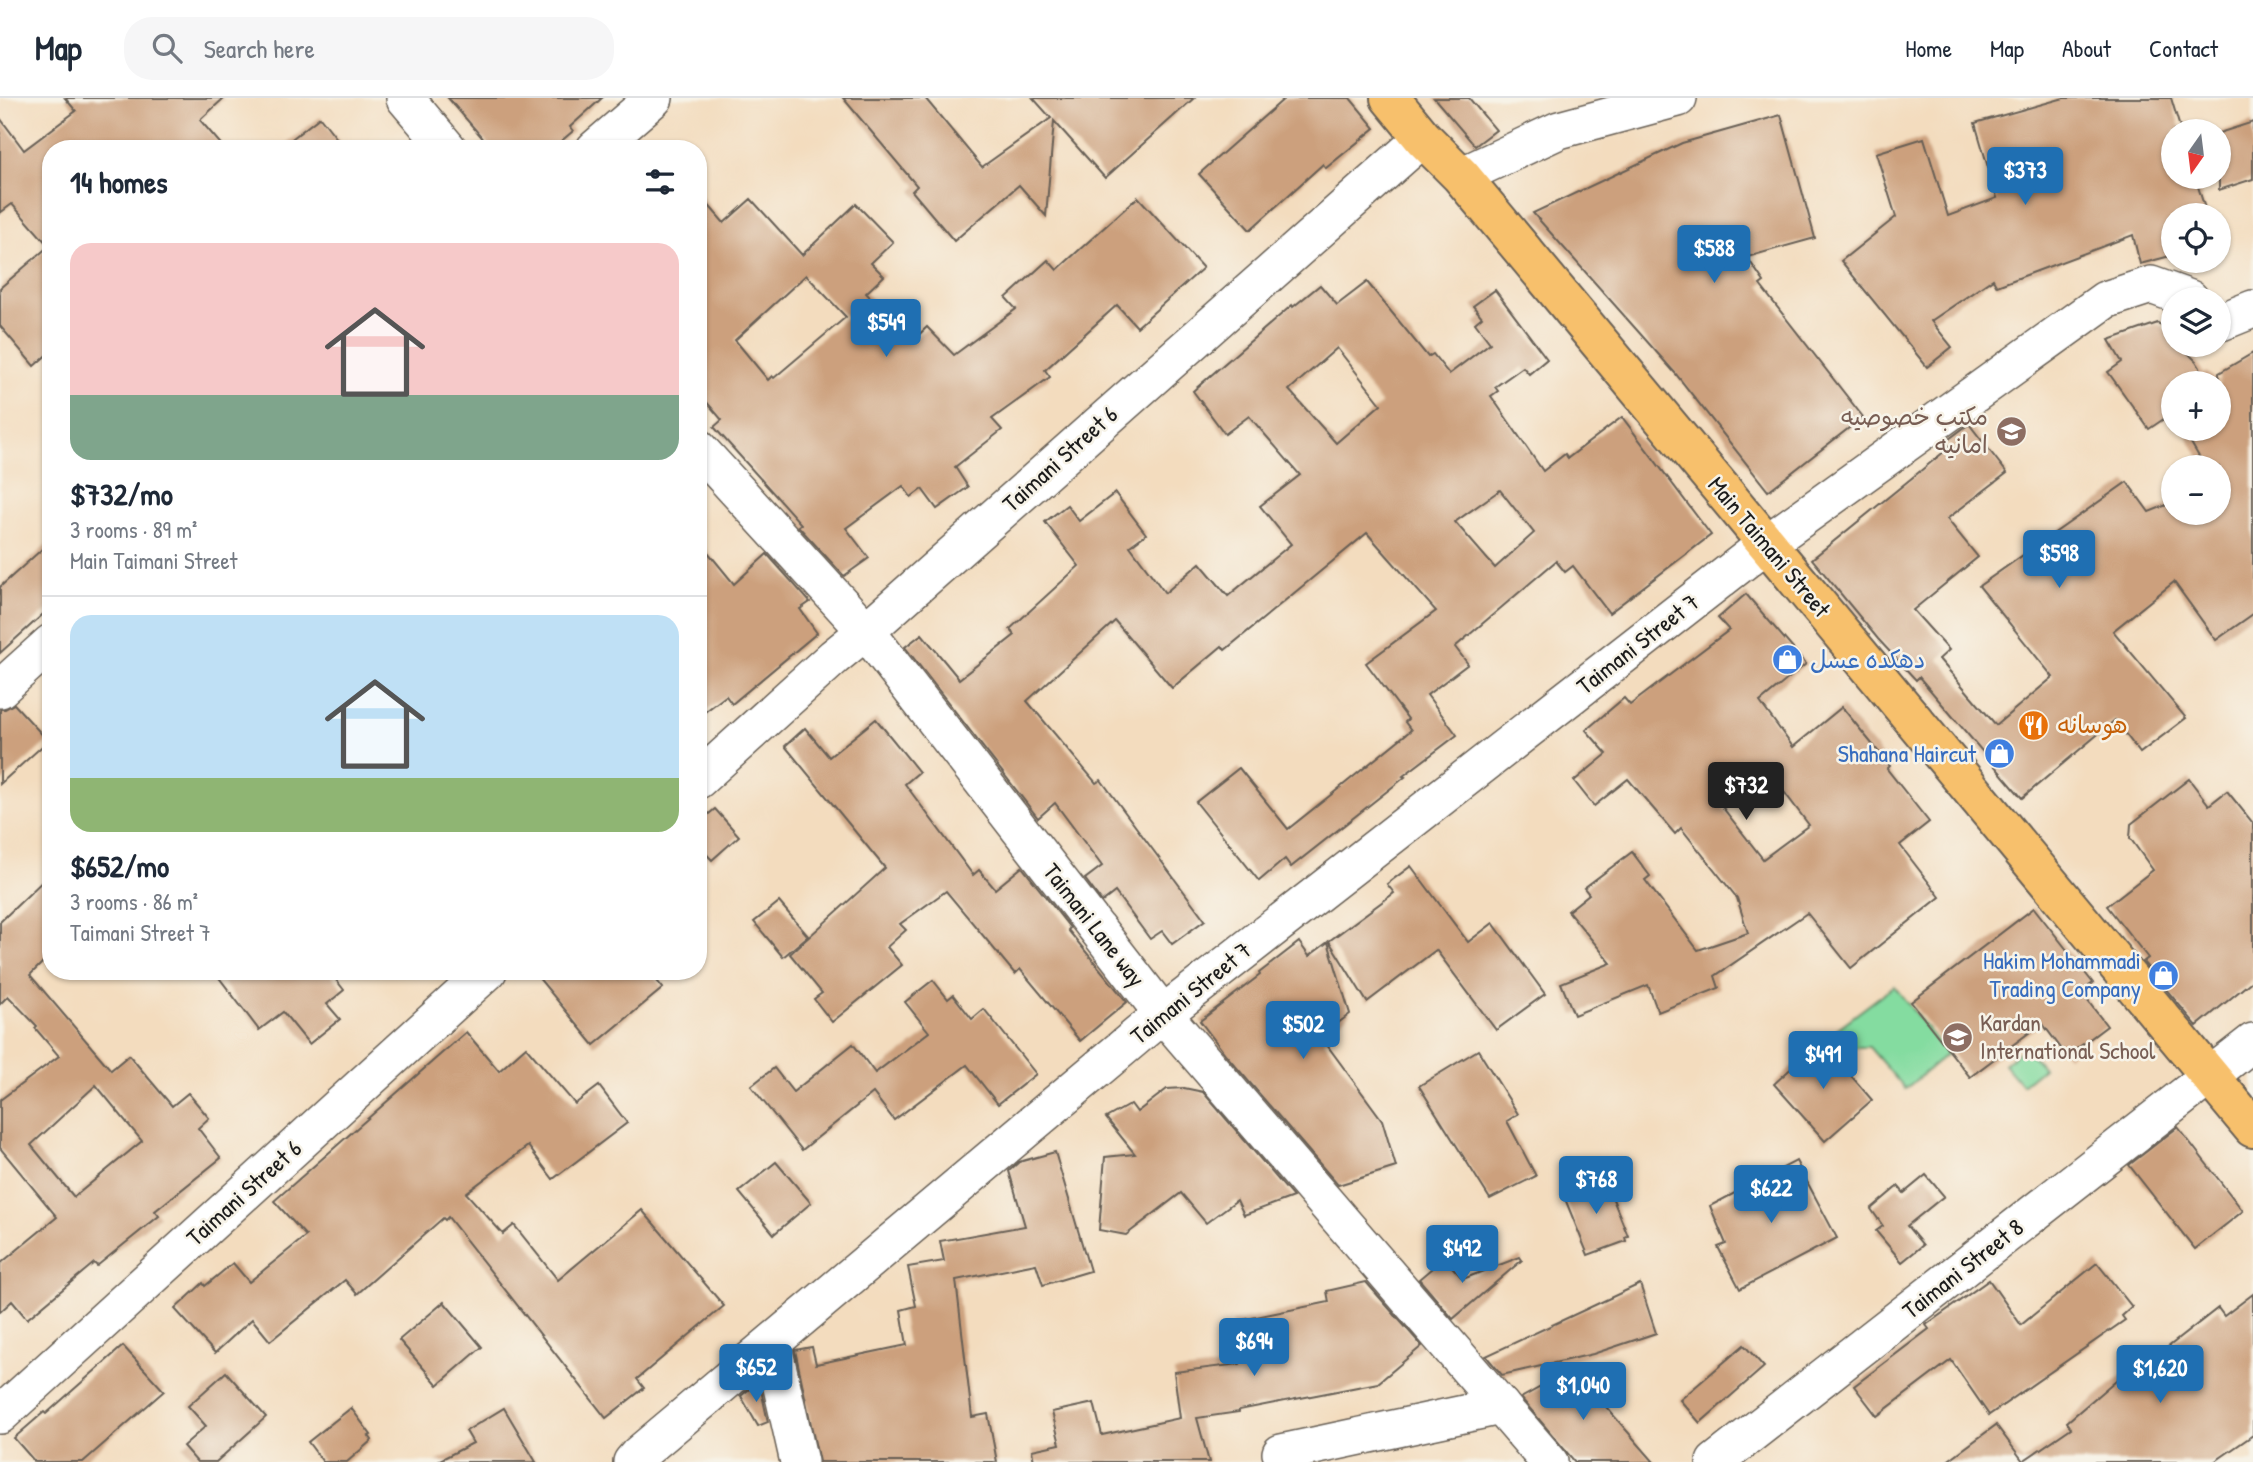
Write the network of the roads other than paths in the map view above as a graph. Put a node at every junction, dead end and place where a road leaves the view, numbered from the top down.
1 (405, 98) edge
2 (654, 98) edge
3 (1390, 98) edge
4 (1678, 98) edge
5 (1423, 138) junction
6 (440, 140) edge
7 (605, 140) edge
8 (1461, 176) junction
9 (2161, 289) edge
10 (2253, 309) edge
11 (2231, 318) edge
12 (707, 458) edge
13 (1766, 544) junction
14 (866, 631) junction
15 (42, 651) edge
16 (0, 689) edge
17 (707, 772) edge
18 (478, 980) edge
19 (1163, 1014) junction
20 (2253, 1042) edge
21 (2210, 1076) junction
22 (2253, 1128) edge
23 (772, 1343) junction
24 (1501, 1406) junction
25 (0, 1415) edge
26 (1281, 1453) dead end
27 (632, 1462) edge
28 (799, 1462) edge
29 (1549, 1462) edge
30 (1715, 1462) edge

1 - 6 street
2 - 7 street
3 - 5 main road, Main Taimani Street
4 - 8 street
5 - 8 main road, Main Taimani Street
5 - 14 street, Taimani Street 6
8 - 13 main road, Main Taimani Street
9 - 13 street, Taimani Street 7
10 - 11 street
12 - 14 street, Taimani Lane way
13 - 19 street, Taimani Street 7
13 - 21 main road, Main Taimani Street
14 - 17 street, Taimani Street 6
14 - 19 street, Taimani Lane way
15 - 16 street
18 - 25 street, Taimani Street 6
19 - 23 street, Taimani Street 7
19 - 24 street, Taimani Lane way
20 - 21 street, Taimani Street 8
21 - 22 main road, Main Taimani Street
21 - 30 street, Taimani Street 8
23 - 27 street, Taimani Street 7
23 - 28 street
24 - 26 street
24 - 29 street, Taimani Lane way

